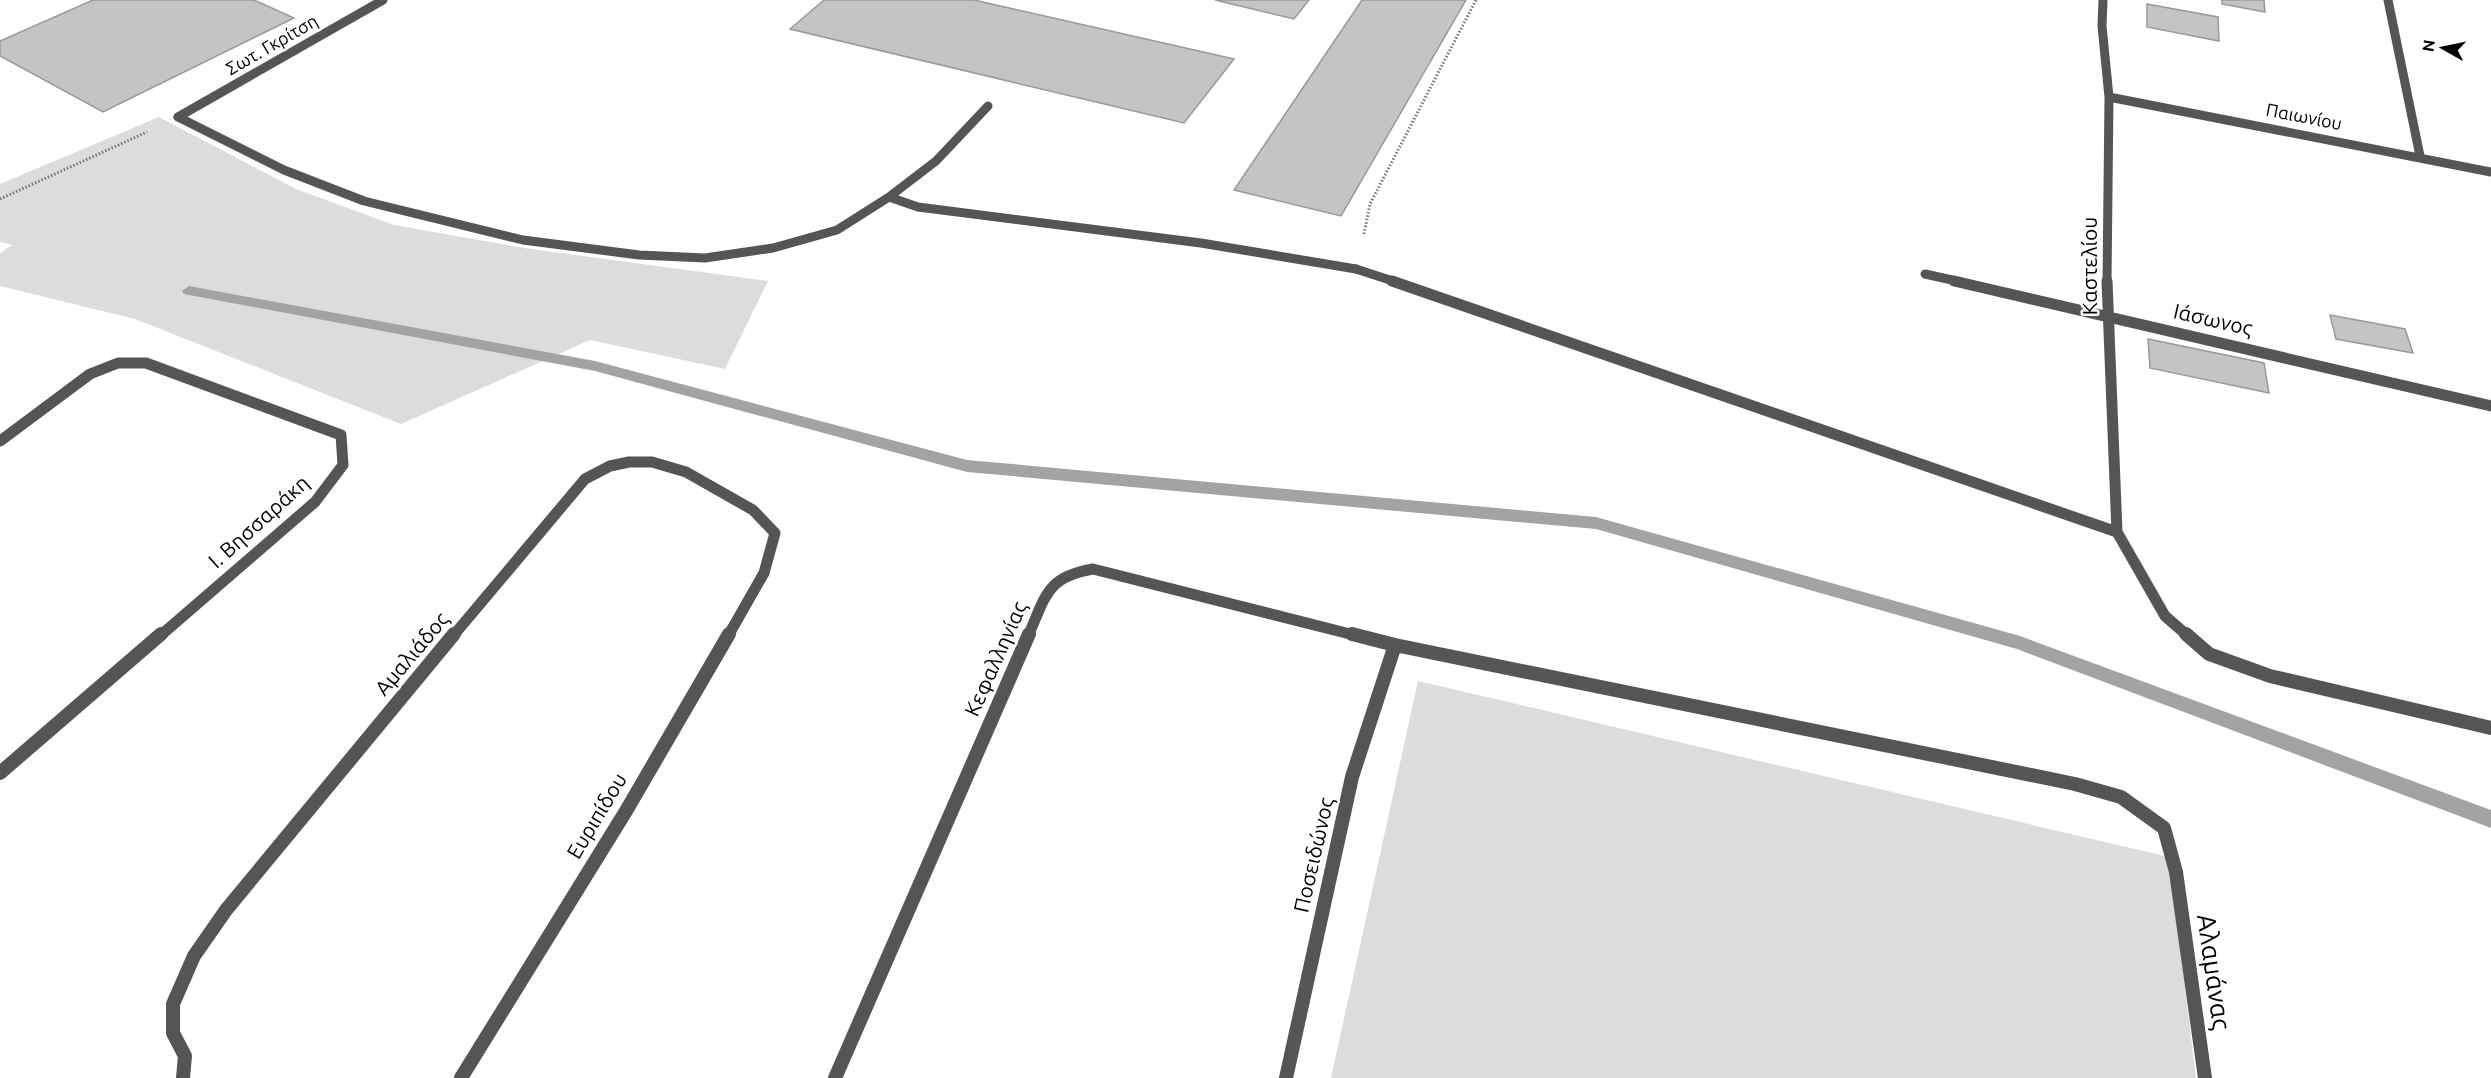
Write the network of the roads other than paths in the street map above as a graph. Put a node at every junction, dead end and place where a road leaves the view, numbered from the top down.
1 (383, 0) edge
2 (2103, 0) edge
3 (2388, 0) edge
4 (2109, 97) junction
5 (988, 106) dead end
6 (2420, 156) junction
7 (2491, 172) edge
8 (889, 197) junction
9 (1925, 274) dead end
10 (2107, 316) junction
11 (2491, 405) edge
12 (0, 441) edge
13 (2117, 531) junction
14 (764, 573) joint
15 (1395, 645) junction
16 (2491, 728) edge
17 (0, 773) edge
18 (183, 1078) edge
19 (461, 1078) edge
20 (835, 1078) edge
21 (1286, 1078) edge
22 (2205, 1078) edge

1 - 8 street, Σωτ. Γκρίτση
2 - 4 street, Καστελίου
3 - 6 street
4 - 6 street, Παιωνίου
4 - 10 street, Καστελίου
5 - 8 street
6 - 7 street, Παιωνίου
8 - 13 street
9 - 10 street, Ιάσωνος
10 - 11 street, Ιάσωνος
10 - 13 street, Καστελίου
12 - 17 street, Ι. Βησσαράκη
13 - 16 street
14 - 18 street, Αμαλιάδος
14 - 19 street, Ευριπίδου
15 - 20 street, Κεφαλληνίας
15 - 21 street, Ποσειδώνος
15 - 22 street, Αλαμάνας

